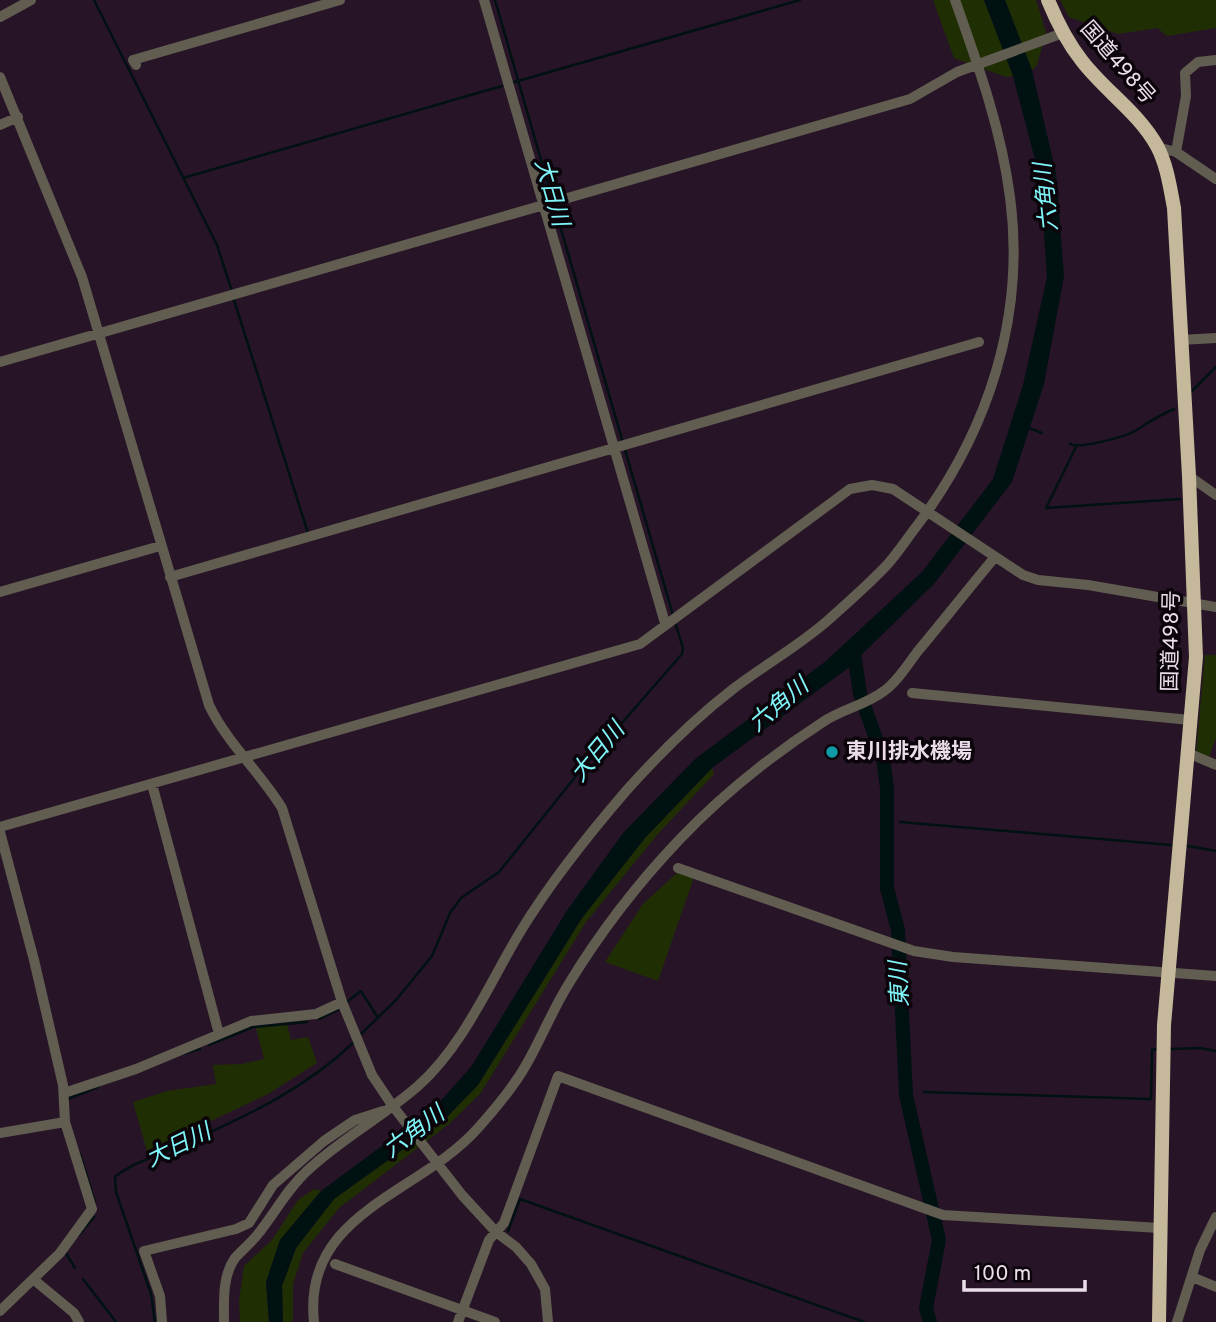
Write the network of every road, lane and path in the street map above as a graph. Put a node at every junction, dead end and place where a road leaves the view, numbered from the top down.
1 (31, 0) edge
2 (341, 0) edge
3 (484, 0) edge
4 (954, 0) edge
5 (1048, 0) edge
6 (0, 18) edge
7 (1063, 33) junction
8 (1216, 60) edge
9 (979, 64) junction
10 (135, 65) dead end
11 (0, 77) edge
12 (18, 117) junction
13 (0, 125) edge
14 (1157, 147) junction
15 (1176, 152) junction
16 (1216, 179) edge
17 (544, 205) junction
18 (98, 334) junction
19 (1216, 338) edge
20 (1180, 340) junction
21 (979, 342) dead end
22 (0, 362) edge
23 (614, 447) junction
24 (1189, 476) junction
25 (1216, 495) edge
26 (930, 512) junction
27 (160, 546) junction
28 (993, 556) junction
29 (170, 577) junction
30 (0, 592) edge
31 (1195, 604) junction
32 (1216, 607) edge
33 (665, 623) junction
34 (912, 693) dead end
35 (1190, 720) junction
36 (1188, 753) junction
37 (244, 756) junction
38 (1216, 765) edge
39 (152, 784) junction
40 (0, 829) edge
41 (678, 868) dead end
42 (1168, 972) junction
43 (1216, 976) edge
44 (342, 1002) junction
45 (219, 1034) junction
46 (64, 1093) junction
47 (392, 1108) junction
48 (65, 1122) junction
49 (0, 1133) edge
50 (435, 1162) junction
51 (1216, 1217) edge
52 (1160, 1228) junction
53 (496, 1232) junction
54 (335, 1264) dead end
55 (1192, 1278) junction
56 (33, 1279) junction
57 (1216, 1287) edge
58 (0, 1311) edge
59 (463, 1311) junction
60 (79, 1322) edge
61 (162, 1322) edge
62 (224, 1322) edge
63 (314, 1322) edge
64 (458, 1322) edge
65 (495, 1322) edge
66 (548, 1322) edge
67 (1159, 1322) edge
68 (1177, 1322) edge

1 - 6 street
2 - 10 street
3 - 17 street
4 - 9 street
5 - 7 highway, 国道498号
7 - 9 street
7 - 14 highway, 国道498号
8 - 15 street
9 - 17 street
9 - 26 street
11 - 12 street
12 - 13 street
12 - 18 street
14 - 15 street
14 - 20 highway, 国道498号
15 - 16 street
17 - 18 street
17 - 23 street
18 - 22 street
18 - 27 street
19 - 20 street
20 - 24 highway, 国道498号
21 - 23 street
23 - 29 street
23 - 33 street
24 - 25 street
24 - 31 highway, 国道498号
26 - 28 street
26 - 33 street
26 - 47 street
27 - 29 street
27 - 30 street
28 - 31 street
28 - 50 street
29 - 37 street
31 - 32 street
31 - 35 highway, 国道498号
33 - 37 street
34 - 35 street
35 - 36 highway, 国道498号
36 - 38 street
36 - 42 highway, 国道498号
37 - 39 street
37 - 44 street
39 - 40 street
39 - 45 street
40 - 46 street
41 - 42 street
42 - 43 street
42 - 52 highway, 国道498号
44 - 45 street
44 - 47 street
45 - 46 street
46 - 48 street
47 - 50 street
47 - 61 street
47 - 62 street
48 - 49 street
48 - 56 street
50 - 53 street
50 - 63 street
51 - 55 street
52 - 53 street
52 - 67 highway, 国道498号
53 - 59 street
53 - 66 street
54 - 59 street
55 - 57 street
55 - 68 street
56 - 58 street
56 - 60 street
59 - 64 street
59 - 65 street

